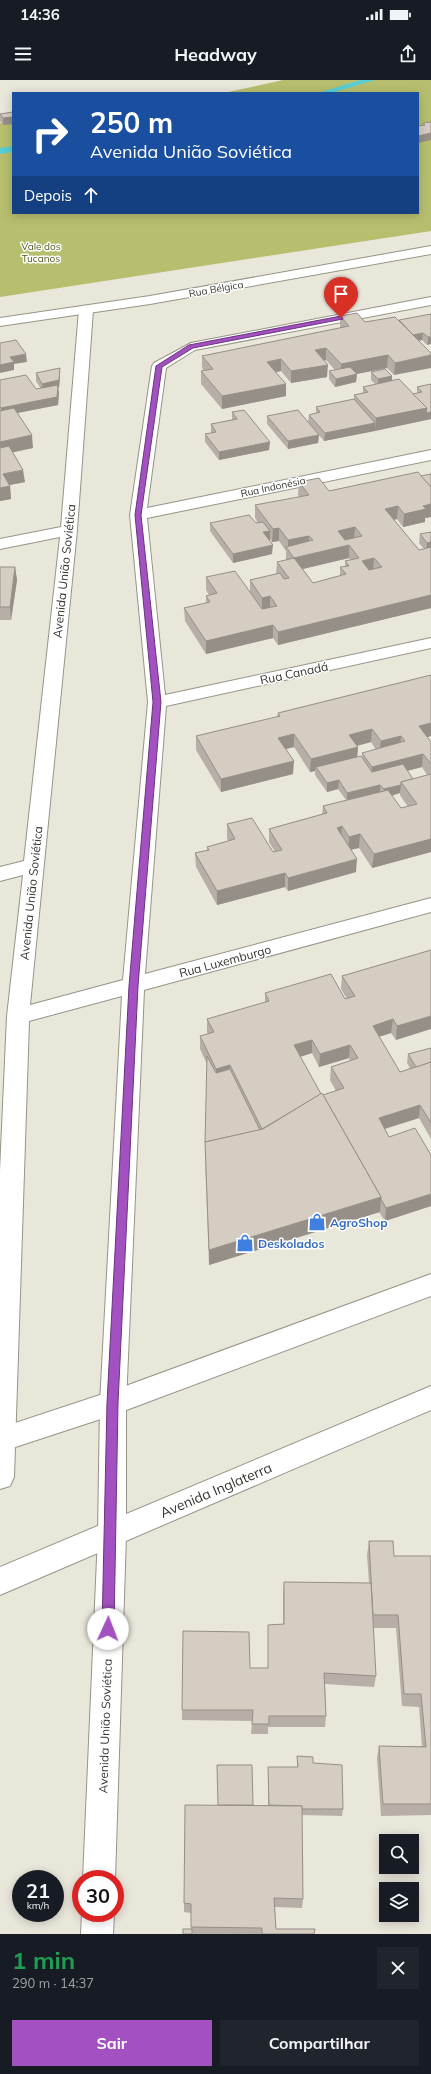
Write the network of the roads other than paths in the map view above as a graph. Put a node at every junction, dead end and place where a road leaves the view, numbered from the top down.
1 (431, 250) edge
2 (431, 301) edge
3 (86, 310) junction
4 (0, 322) edge
5 (431, 455) edge
6 (138, 515) junction
7 (69, 530) junction
8 (0, 544) edge
9 (431, 643) edge
10 (157, 702) junction
11 (34, 865) junction
12 (0, 874) edge
13 (431, 905) edge
14 (133, 986) junction
15 (18, 1016) junction
16 (431, 1284) edge
17 (431, 1398) edge
18 (113, 1403) junction
19 (1, 1440) edge
20 (0, 1477) edge
21 (112, 1535) junction
22 (0, 1581) edge
23 (99, 1870) edge
24 (98, 1922) edge
25 (97, 1934) edge

1 - 3 street, Rua Bélgica
2 - 6 street, Avenida União Soviética
3 - 4 street, Rua Bélgica
3 - 7 street, Avenida União Soviética
5 - 6 street, Rua Indonésia
6 - 10 street, Avenida União Soviética
7 - 8 street
7 - 11 street, Avenida União Soviética
9 - 10 street, Rua Canadá
10 - 14 street, Avenida União Soviética
11 - 12 street
11 - 15 street, Avenida União Soviética
13 - 14 street, Rua Luxemburgo
14 - 15 street, Rua Luxemburgo
14 - 18 street, Avenida União Soviética
15 - 19 street, Avenida União Soviética
16 - 18 street
17 - 21 street, Avenida Inglaterra
18 - 19 street
18 - 21 street, Avenida União Soviética
19 - 20 street, Avenida União Soviética
21 - 22 street, Avenida Inglaterra
21 - 23 street, Avenida União Soviética
24 - 25 street

